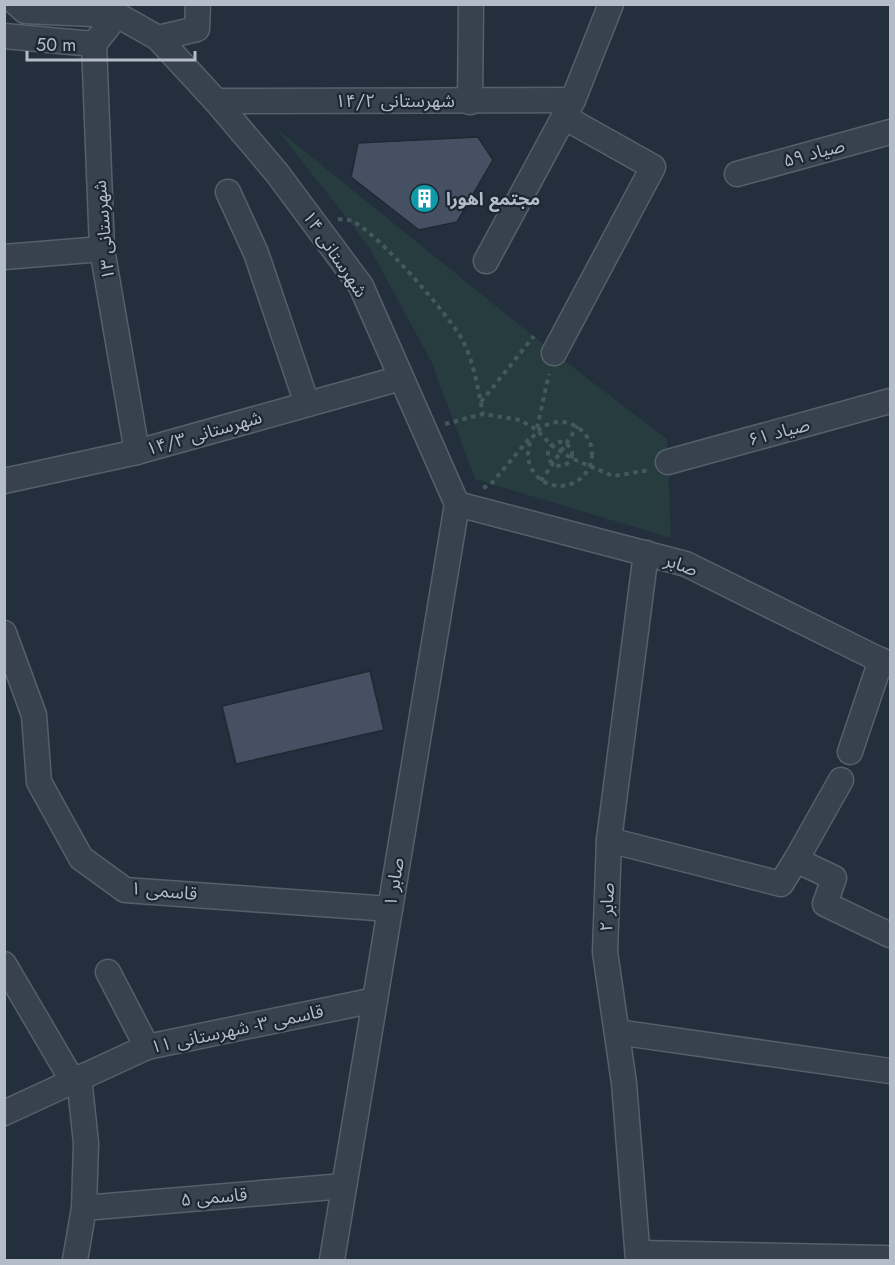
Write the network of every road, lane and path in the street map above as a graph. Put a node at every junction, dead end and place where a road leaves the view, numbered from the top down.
1 (17, 4) edge
2 (198, 4) edge
3 (471, 4) edge
4 (611, 4) edge
5 (111, 8) edge
6 (4, 36) edge
7 (158, 38) junction
8 (94, 44) junction
9 (216, 101) junction
10 (470, 102) junction
11 (569, 109) junction
12 (891, 132) edge
13 (737, 174) dead end
14 (228, 192) dead end
15 (311, 218) junction
16 (102, 249) junction
17 (4, 257) edge
18 (486, 261) dead end
19 (534, 336) dead end
20 (554, 353) joint
21 (401, 378) junction
22 (891, 401) edge
23 (481, 403) junction
24 (307, 404) junction
25 (483, 414) junction
26 (578, 426) junction
27 (424, 430) junction
28 (537, 430) junction
29 (567, 443) junction
30 (551, 445) junction
31 (561, 451) junction
32 (137, 452) junction
33 (571, 458) junction
34 (668, 462) joint
35 (553, 464) junction
36 (591, 465) junction
37 (4, 481) edge
38 (541, 481) junction
39 (457, 504) junction
40 (646, 553) junction
41 (4, 633) edge
42 (887, 661) edge
43 (850, 752) dead end
44 (841, 780) dead end
45 (609, 840) junction
46 (796, 860) junction
47 (390, 909) junction
48 (891, 935) edge
49 (4, 964) edge
50 (108, 972) dead end
51 (375, 1000) junction
52 (617, 1032) junction
53 (147, 1047) junction
54 (891, 1071) edge
55 (75, 1078) junction
56 (4, 1113) edge
57 (344, 1186) junction
58 (84, 1208) junction
59 (887, 1252) edge
60 (638, 1257) edge
61 (75, 1260) edge
62 (332, 1260) edge

1 - 5 street
2 - 7 street
3 - 10 street
4 - 11 street
5 - 7 street, شهرستانی ۱۴
5 - 8 street
6 - 8 street
7 - 9 street, شهرستانی ۱۴
8 - 16 street, شهرستانی ۱۳
9 - 10 street, شهرستانی ۱۴/۲
9 - 15 street, شهرستانی ۱۴
10 - 11 street, شهرستانی ۱۴/۲
11 - 18 street
11 - 20 street
12 - 13 street, صیاد ۵۹
14 - 24 street
15 - 21 street, شهرستانی ۱۴
15 - 23 path
16 - 17 street
16 - 32 street, شهرستانی ۱۳
19 - 23 path
20 - 28 path
21 - 24 street, شهرستانی ۱۴/۳
21 - 27 street, شهرستانی ۱۴
22 - 34 street, صیاد ۶۱
23 - 25 path
24 - 32 street, شهرستانی ۱۴/۳
25 - 27 path
25 - 28 path
26 - 28 path
26 - 29 path
26 - 36 path
27 - 39 street, شهرستانی ۱۴
28 - 30 path
28 - 38 path
28 - 39 path
29 - 30 path
29 - 31 path
29 - 33 path
30 - 31 path
30 - 35 path
31 - 33 path
31 - 35 path
32 - 37 street, شهرستانی ۱۴/۳
33 - 35 path
33 - 36 path
34 - 36 path
35 - 38 path
36 - 38 path
39 - 40 street, صابر
39 - 47 street, صابر ۱
40 - 42 street, صابر
40 - 45 street, صابر ۲
41 - 47 street, قاسمی ۱
42 - 43 street
44 - 46 street
45 - 46 street
45 - 52 street, صابر ۲
46 - 48 street
47 - 51 street, صابر ۱
49 - 55 street
50 - 53 street
51 - 53 street, قاسمی ۳- شهرستانی ۱۱
51 - 57 street, صابر ۱
52 - 54 street
52 - 60 street, صابر ۲
53 - 55 street, قاسمی ۳- شهرستانی ۱۱
55 - 56 street, قاسمی ۳- شهرستانی ۱۱
55 - 58 street
57 - 58 street, قاسمی ۵
57 - 62 street, صابر ۱
58 - 61 street
59 - 60 street

